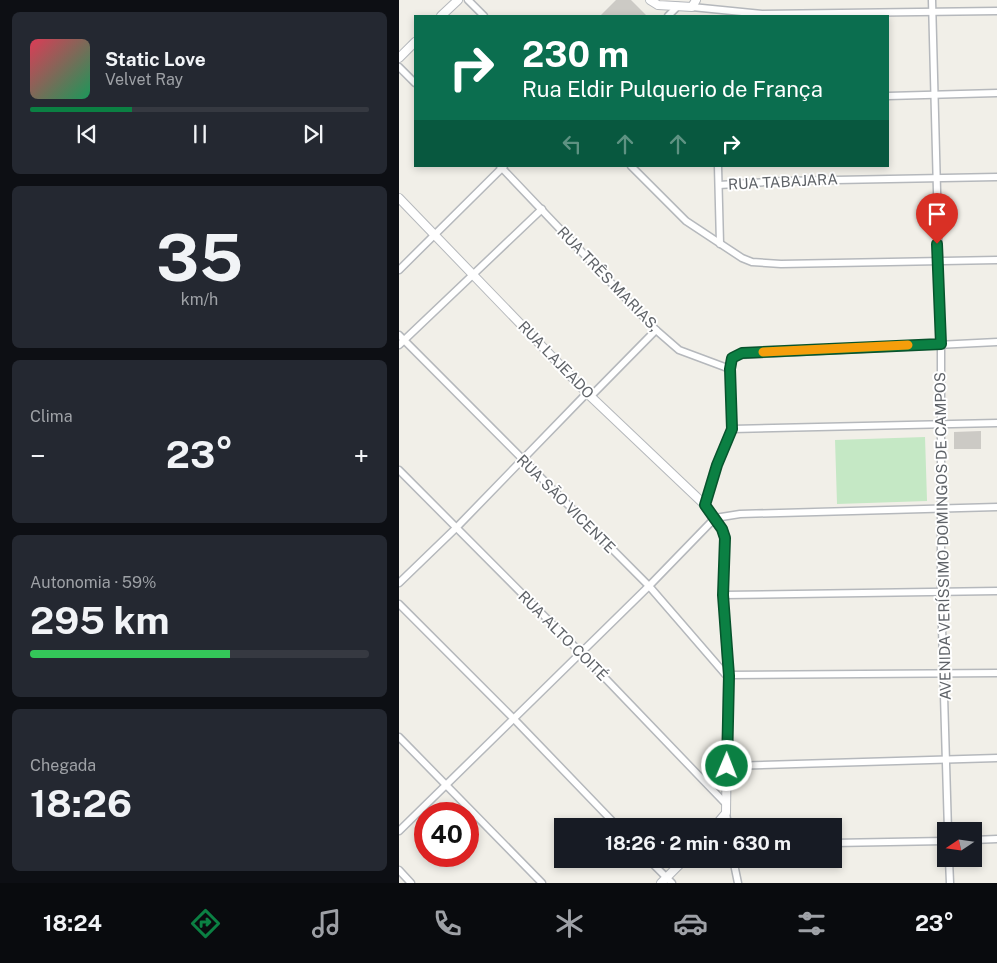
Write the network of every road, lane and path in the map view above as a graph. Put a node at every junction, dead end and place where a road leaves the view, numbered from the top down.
1 (458, 0) edge
2 (468, 0) edge
3 (650, 0) edge
4 (932, 0) edge
5 (675, 4) edge
6 (694, 4) edge
7 (997, 11) edge
8 (933, 12) junction
9 (715, 13) edge
10 (442, 15) edge
11 (482, 15) edge
12 (669, 15) edge
13 (414, 43) edge
14 (399, 58) edge
15 (399, 67) edge
16 (414, 82) edge
17 (997, 93) edge
18 (933, 94) junction
19 (889, 96) edge
20 (502, 167) edge
21 (632, 167) edge
22 (718, 167) edge
23 (997, 176) edge
24 (935, 178) junction
25 (719, 185) junction
26 (399, 198) edge
27 (542, 209) junction
28 (435, 236) junction
29 (720, 244) junction
30 (997, 260) edge
31 (938, 261) junction
32 (399, 270) edge
33 (472, 274) junction
34 (656, 330) junction
35 (401, 340) edge
36 (997, 342) edge
37 (941, 344) junction
38 (730, 369) junction
39 (589, 394) junction
40 (941, 423) junction
41 (997, 423) edge
42 (732, 429) junction
43 (522, 461) junction
44 (399, 470) edge
45 (705, 505) junction
46 (997, 507) edge
47 (942, 509) junction
48 (715, 518) junction
49 (456, 528) junction
50 (399, 583) edge
51 (649, 586) junction
52 (997, 591) edge
53 (941, 593) junction
54 (723, 595) junction
55 (399, 604) edge
56 (581, 653) junction
57 (997, 673) edge
58 (944, 675) junction
59 (729, 676) junction
60 (513, 718) junction
61 (399, 737) edge
62 (997, 758) edge
63 (946, 759) junction
64 (727, 766) junction
65 (445, 785) junction
66 (726, 804) junction
67 (726, 813) junction
68 (609, 818) edge
69 (722, 818) edge
70 (727, 818) edge
71 (948, 822) edge
72 (399, 831) edge
73 (982, 840) edge
74 (997, 840) edge
75 (937, 841) edge
76 (842, 844) edge
77 (656, 868) edge
78 (678, 868) edge
79 (735, 868) edge
80 (949, 868) edge
81 (399, 870) edge
82 (667, 881) edge
83 (411, 883) edge
84 (542, 883) edge
85 (738, 883) edge
86 (950, 883) edge

1 - 10 street
2 - 11 street
3 - 5 street
4 - 8 street, AVENIDA VERÍSSIMO DOMINGOS DE CAMPOS
5 - 6 street
5 - 12 street
6 - 9 street
7 - 8 street
8 - 9 street
8 - 18 street, AVENIDA VERÍSSIMO DOMINGOS DE CAMPOS
13 - 14 street
15 - 16 street
17 - 18 street
18 - 19 street
18 - 24 street, AVENIDA VERÍSSIMO DOMINGOS DE CAMPOS
20 - 27 street, RUA TRÊS MARIAS,
20 - 28 street
21 - 29 street
22 - 25 street
23 - 24 street, RUA TABAJARA
24 - 25 street, RUA TABAJARA
24 - 31 street, AVENIDA VERÍSSIMO DOMINGOS DE CAMPOS
25 - 29 street
26 - 28 street, RUA LAJEADO
27 - 33 street
27 - 34 street, RUA TRÊS MARIAS,
28 - 32 street
28 - 33 street, RUA LAJEADO
29 - 31 street
30 - 31 street
31 - 37 street, AVENIDA VERÍSSIMO DOMINGOS DE CAMPOS
33 - 35 street
33 - 39 street, RUA LAJEADO
34 - 38 street, RUA TRÊS MARIAS,
34 - 39 street
35 - 43 street, RUA SÃO VICENTE
36 - 37 street
37 - 38 street
37 - 40 street, AVENIDA VERÍSSIMO DOMINGOS DE CAMPOS
38 - 42 street
39 - 43 street
39 - 45 street, RUA LAJEADO
40 - 41 street
40 - 42 street
40 - 47 street, AVENIDA VERÍSSIMO DOMINGOS DE CAMPOS
42 - 45 street
43 - 49 street
43 - 51 street, RUA SÃO VICENTE
44 - 49 street, RUA ALTO COITÉ
45 - 48 street, RUA LAJEADO
46 - 47 street
47 - 48 street
47 - 53 street, AVENIDA VERÍSSIMO DOMINGOS DE CAMPOS
48 - 51 street
48 - 54 street, RUA LAJEADO
49 - 50 street
49 - 56 street, RUA ALTO COITÉ
51 - 56 street
51 - 59 street, RUA SÃO VICENTE
52 - 53 street
53 - 54 street
53 - 58 street, AVENIDA VERÍSSIMO DOMINGOS DE CAMPOS
54 - 59 street, RUA LAJEADO
55 - 60 street
56 - 60 street
56 - 66 street, RUA ALTO COITÉ
57 - 58 street
58 - 59 street
58 - 63 street, AVENIDA VERÍSSIMO DOMINGOS DE CAMPOS
59 - 64 street, RUA LAJEADO
60 - 65 street
60 - 68 street
61 - 65 street
62 - 63 street
63 - 64 street
63 - 71 street, AVENIDA VERÍSSIMO DOMINGOS DE CAMPOS
64 - 66 street, RUA LAJEADO
65 - 72 street
65 - 84 street
66 - 67 street, RUA LAJEADO
67 - 69 street
67 - 70 street
73 - 74 street
75 - 76 street
77 - 82 street
78 - 82 street
79 - 85 street
80 - 86 street
81 - 83 street

